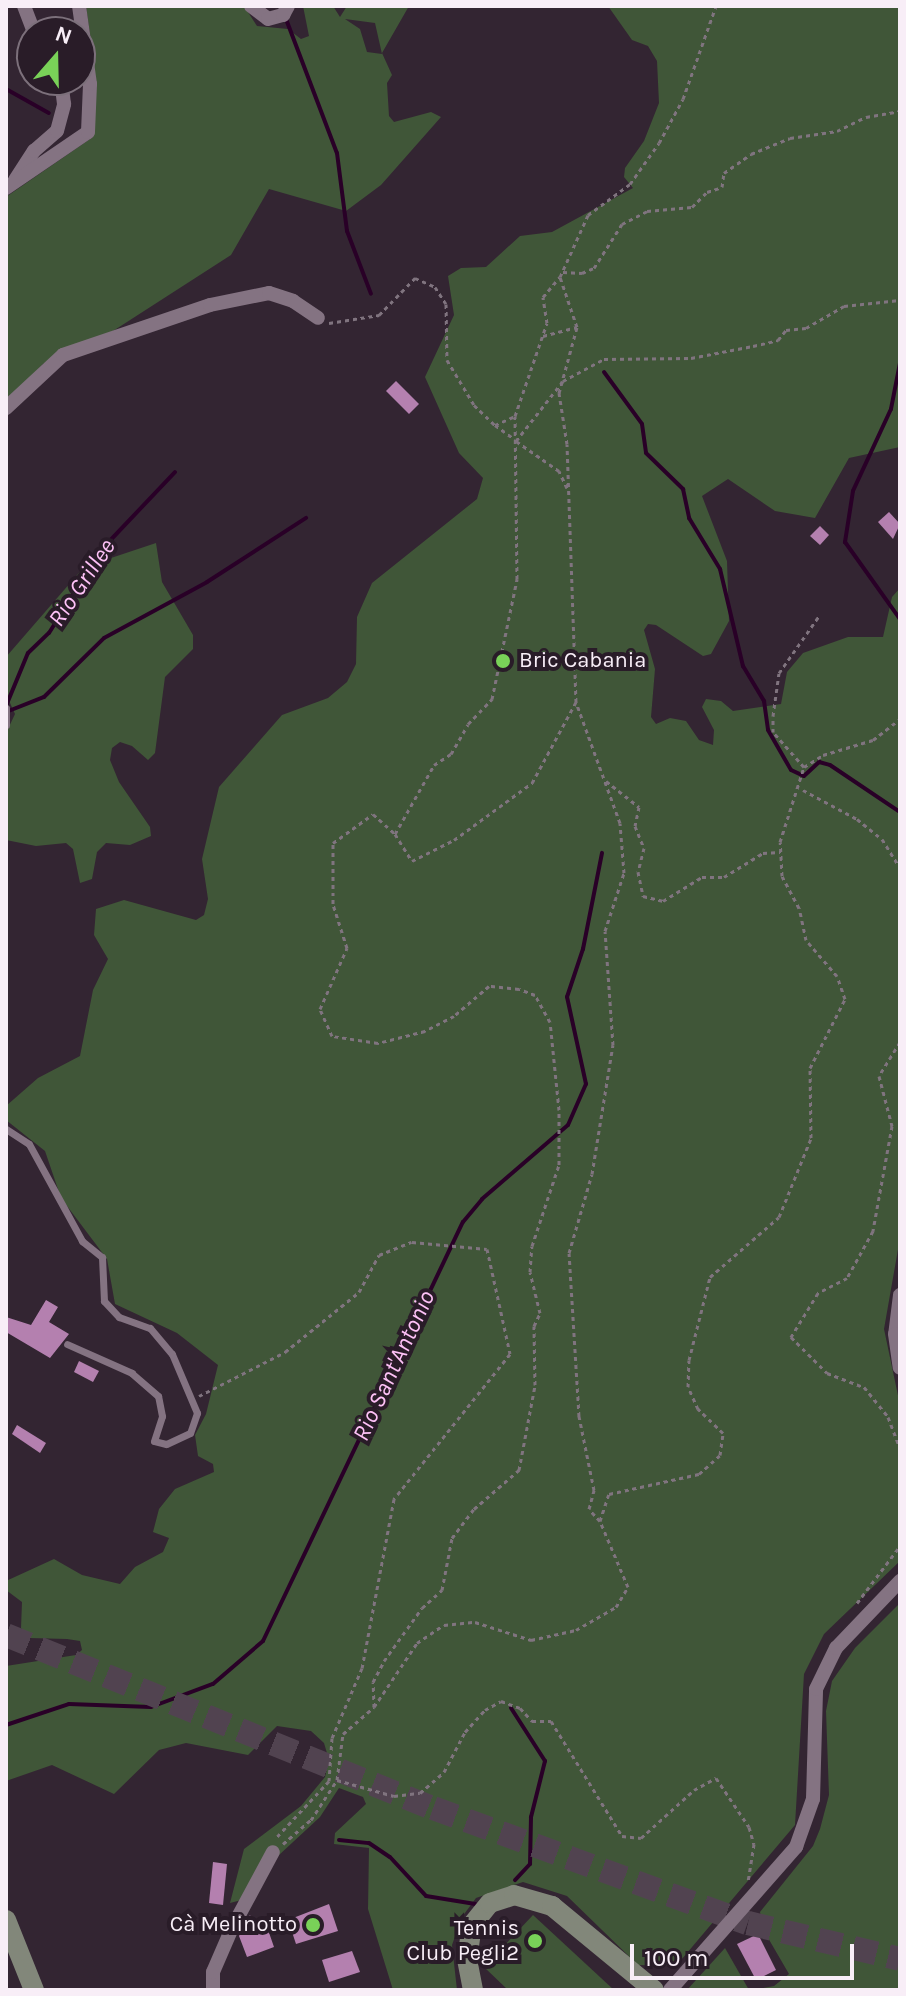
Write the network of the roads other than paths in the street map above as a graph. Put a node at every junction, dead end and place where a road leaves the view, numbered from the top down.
1 (79, 6) edge
2 (251, 6) edge
3 (288, 6) edge
4 (63, 96) edge
5 (10, 186) edge
6 (318, 318) road end
7 (6, 408) edge
8 (6, 708) edge
9 (6, 725) edge
10 (6, 1129) edge
11 (900, 1295) edge
12 (67, 1344) dead end
13 (900, 1368) edge
14 (900, 1581) edge
15 (271, 1855) road end
16 (6, 1920) edge
17 (34, 1990) edge
18 (213, 1990) edge
19 (473, 1990) edge
20 (654, 1990) edge
21 (670, 1990) edge

1 - 5 street
2 - 3 street
4 - 5 street
6 - 7 street
8 - 9 lane
10 - 12 lane
11 - 13 street
14 - 21 street
15 - 18 street
16 - 17 street
19 - 20 street

